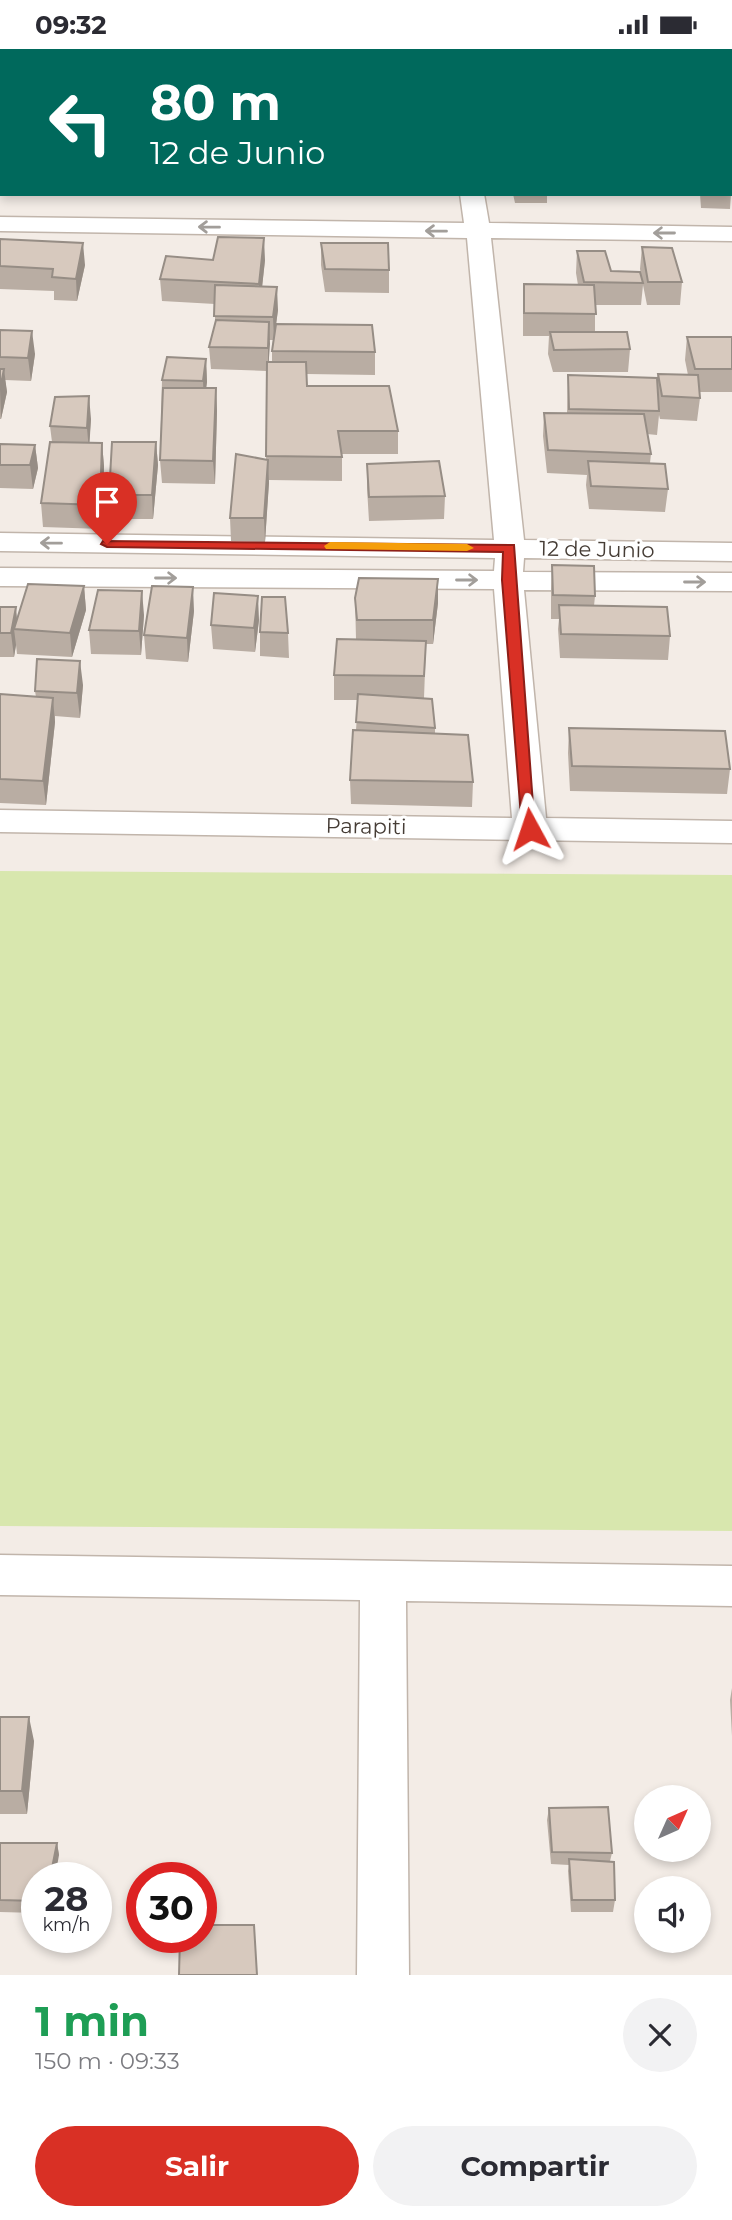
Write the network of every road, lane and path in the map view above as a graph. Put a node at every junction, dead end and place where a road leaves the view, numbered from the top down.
1 (472, 196) edge
2 (0, 224) edge
3 (732, 234) edge
4 (479, 241) junction
5 (0, 247) edge
6 (732, 254) edge
7 (0, 542) edge
8 (510, 548) junction
9 (732, 552) edge
10 (0, 577) edge
11 (508, 580) junction
12 (732, 582) edge
13 (0, 821) edge
14 (530, 829) junction
15 (732, 832) edge
16 (0, 1575) edge
17 (383, 1580) junction
18 (732, 1585) edge
19 (383, 1975) edge

1 - 4 street
4 -> 2 street
3 -> 4 street
4 - 5 street
4 - 6 street
4 - 8 street
8 -> 7 street, 12 de Junio
8 - 9 street, 12 de Junio
8 - 11 street
10 -> 11 street, 12 de Junio
11 -> 12 street, 12 de Junio
11 - 14 street
13 - 14 street, Parapiti
14 - 15 street, Parapiti
16 - 17 street
17 - 18 street
17 - 19 street

